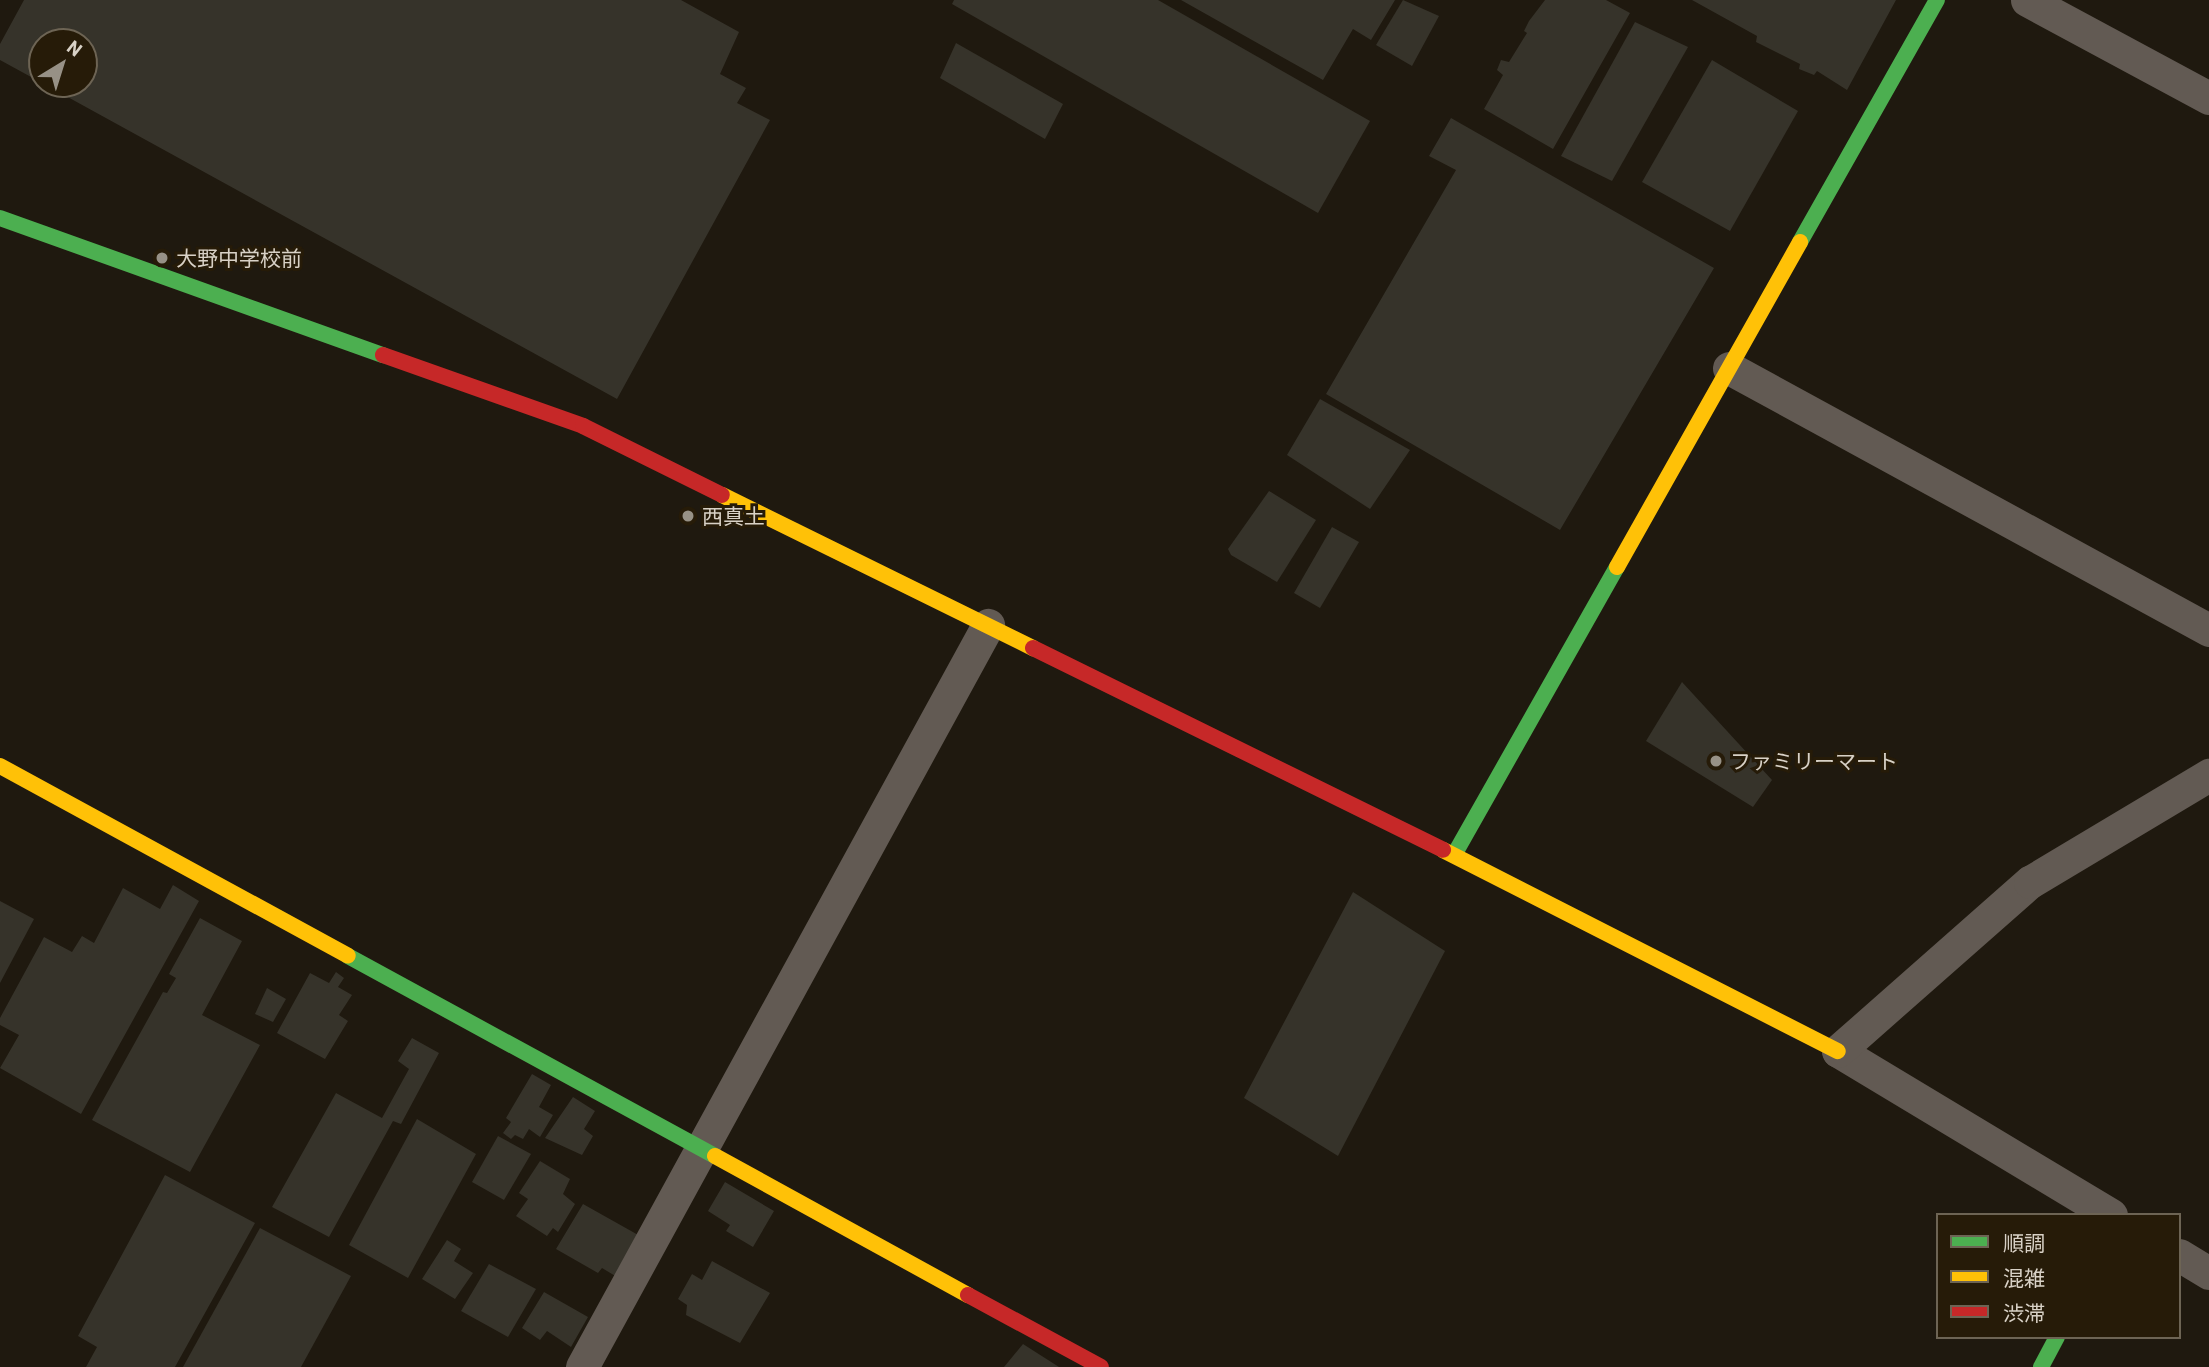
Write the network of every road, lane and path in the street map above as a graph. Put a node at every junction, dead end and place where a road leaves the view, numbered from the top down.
1 (1937, 0) edge
2 (2027, 0) edge
3 (2209, 98) edge
4 (0, 218) edge
5 (1729, 368) junction
6 (988, 625) junction
7 (2209, 630) edge
8 (0, 766) edge
9 (2209, 775) edge
10 (1454, 855) junction
11 (1838, 1051) junction
12 (702, 1148) junction
13 (2108, 1213) edge
14 (2181, 1256) edge
15 (2209, 1273) edge
16 (2056, 1339) edge
17 (582, 1367) edge
18 (1101, 1367) edge
19 (2041, 1367) edge

1 - 5 street
2 - 3 street
4 - 6 street
5 - 7 street
5 - 10 street
6 - 10 street
6 - 12 street
8 - 12 street
9 - 11 street
10 - 11 street
11 - 13 street
12 - 17 street
12 - 18 street
14 - 15 street
16 - 19 street

